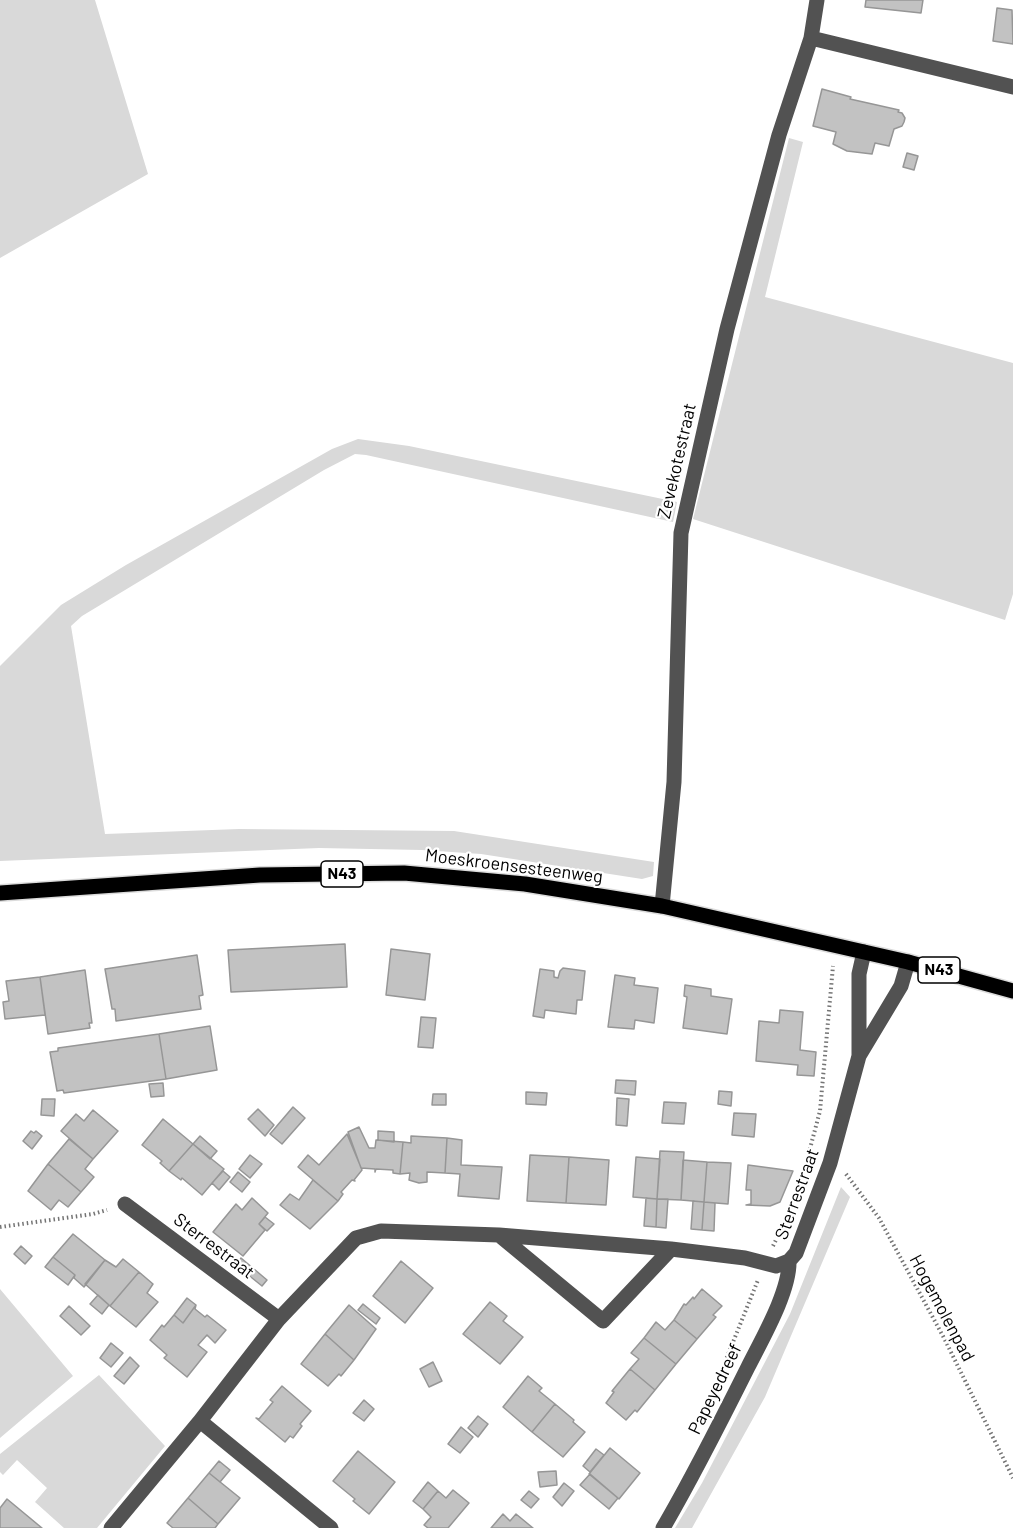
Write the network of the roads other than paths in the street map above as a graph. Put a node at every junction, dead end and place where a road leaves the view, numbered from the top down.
1 (817, 0) edge
2 (811, 38) junction
3 (1013, 87) edge
4 (0, 893) edge
5 (662, 906) junction
6 (864, 952) junction
7 (908, 962) junction
8 (1013, 991) edge
9 (859, 1056) junction
10 (125, 1204) road end
11 (499, 1235) junction
12 (670, 1249) junction
13 (789, 1261) junction
14 (279, 1319) junction
15 (200, 1420) junction
16 (111, 1528) edge
17 (331, 1528) edge
18 (663, 1528) edge

1 - 2 street, Zevekotestraat
2 - 3 street
2 - 5 street, Zevekotestraat
4 - 5 main road, Moeskroensesteenweg / N43
5 - 6 main road, Moeskroensesteenweg / N43
6 - 7 main road, Moeskroensesteenweg / N43
6 - 9 street, Sterrestraat
7 - 8 main road, Moeskroensesteenweg / N43
7 - 9 street, Sterrestraat
9 - 13 street, Sterrestraat
10 - 14 street, Sterrestraat
11 - 12 street, Sterrestraat
11 - 12 street
11 - 14 street, Sterrestraat
12 - 13 street, Sterrestraat
13 - 18 street, Papeyedreef
14 - 15 street, Sterrestraat
15 - 16 street, Sterrestraat
15 - 17 street

